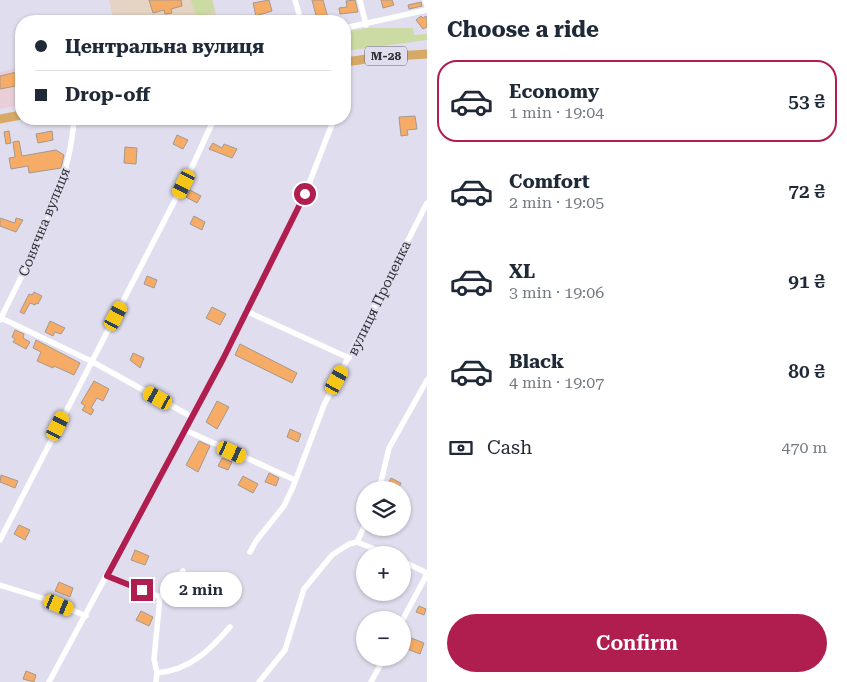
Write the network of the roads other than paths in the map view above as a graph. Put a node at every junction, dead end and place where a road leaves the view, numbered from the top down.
1 (295, 0) edge
2 (360, 0) edge
3 (425, 0) edge
4 (427, 8) edge
5 (299, 15) edge
6 (366, 25) junction
7 (351, 27) edge
8 (427, 54) edge
9 (351, 61) edge
10 (15, 116) edge
11 (0, 119) edge
12 (73, 125) edge
13 (211, 125) edge
14 (332, 125) edge
15 (427, 203) edge
16 (246, 311) junction
17 (0, 319) edge
18 (349, 358) junction
19 (91, 361) junction
20 (427, 380) edge
21 (192, 417) junction
22 (185, 430) junction
23 (295, 480) junction
24 (381, 481) edge
25 (360, 536) edge
26 (0, 540) edge
27 (357, 542) junction
28 (367, 546) edge
29 (250, 552) dead end
30 (411, 565) edge
31 (183, 571) dead end
32 (427, 573) edge
33 (107, 576) junction
34 (0, 584) edge
35 (160, 597) junction
36 (408, 611) edge
37 (86, 616) junction
38 (230, 627) dead end
39 (380, 666) edge
40 (157, 673) junction
41 (50, 682) edge
42 (156, 682) edge
43 (259, 682) edge
44 (371, 682) edge

1 - 5 street
2 - 6 street
3 - 4 street
4 - 6 street
6 - 7 street
8 - 9 highway, М-28
10 - 11 highway
12 - 17 street, Сонячна вулиця
13 - 19 street
14 - 16 street
15 - 18 street, вулиця Проценка
16 - 18 street
16 - 21 street
17 - 19 street
18 - 23 street, вулиця Проценка
19 - 21 street
19 - 26 street
20 - 24 street
21 - 22 street
22 - 23 street
22 - 33 street
23 - 29 street, вулиця Проценка
25 - 27 street
27 - 28 street
27 - 43 street
30 - 32 street
31 - 35 street
32 - 36 street
33 - 35 street
33 - 37 street
34 - 37 street
35 - 40 street
37 - 41 street
38 - 40 street
39 - 44 street
40 - 42 street

